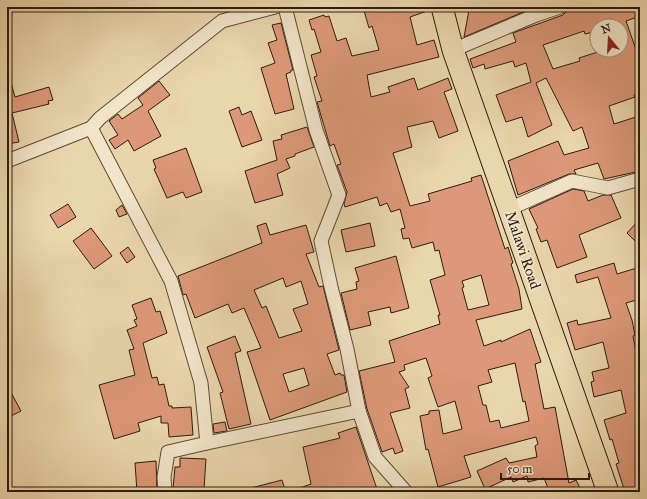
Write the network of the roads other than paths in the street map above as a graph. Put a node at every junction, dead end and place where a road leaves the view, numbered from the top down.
1 (275, 7) edge
2 (285, 7) edge
3 (442, 7) edge
4 (560, 7) edge
5 (453, 50) junction
6 (91, 128) junction
7 (7, 161) edge
8 (640, 179) edge
9 (509, 209) junction
10 (359, 411) junction
11 (207, 443) junction
12 (164, 492) edge
13 (406, 492) edge
14 (608, 492) edge

1 - 6 street
2 - 10 street
3 - 5 main road, Malawi Road
4 - 5 street
5 - 9 main road, Malawi Road
6 - 7 street
6 - 11 street
8 - 9 street
9 - 14 main road, Malawi Road
10 - 11 street
10 - 13 street
11 - 12 street

